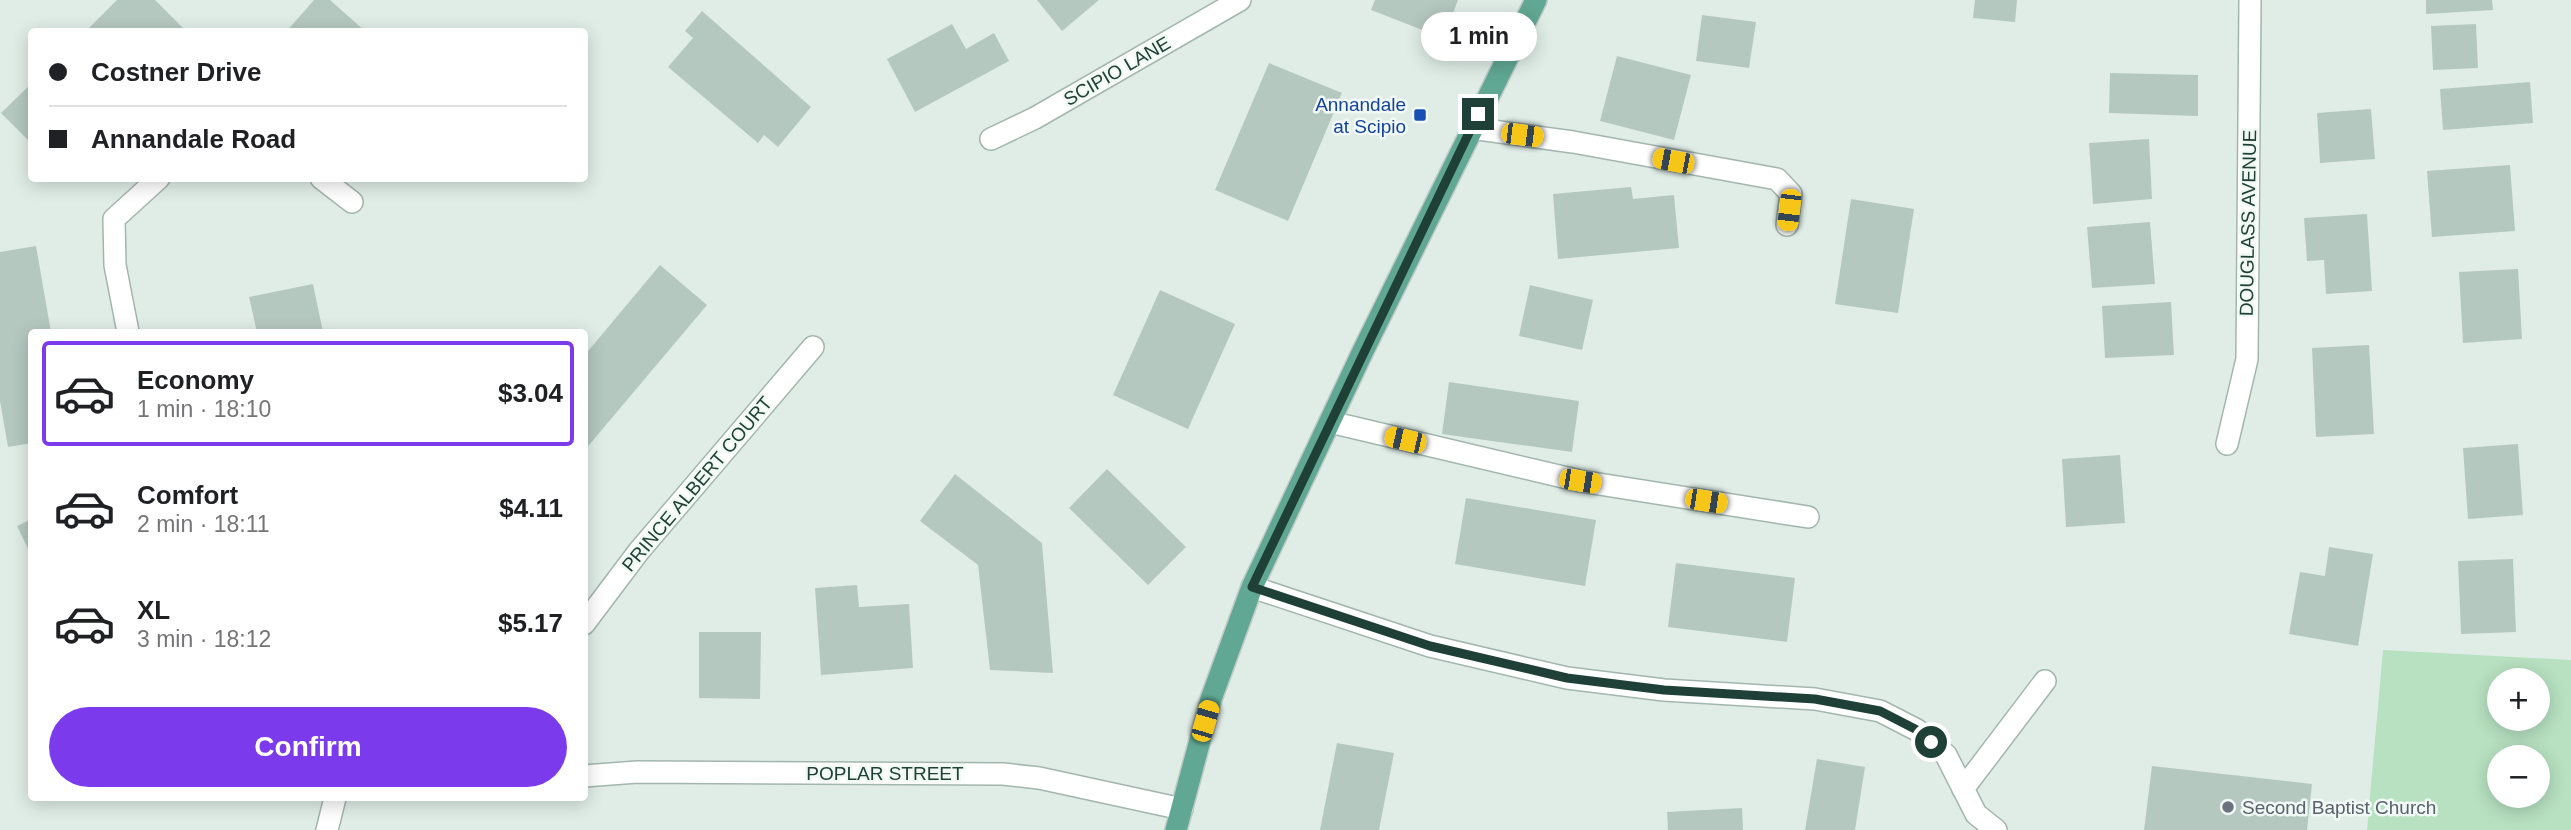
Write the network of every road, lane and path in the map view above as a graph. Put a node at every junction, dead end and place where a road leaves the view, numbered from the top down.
1 (1240, 0) edge
2 (1536, 0) edge
3 (2249, 0) edge
4 (1471, 128) junction
5 (991, 139) dead end
6 (155, 182) edge
7 (326, 182) edge
8 (352, 202) dead end
9 (1787, 225) dead end
10 (127, 329) edge
11 (813, 347) dead end
12 (1330, 422) junction
13 (2227, 444) dead end
14 (1808, 517) dead end
15 (1252, 587) junction
16 (588, 619) edge
17 (2045, 681) dead end
18 (588, 775) edge
19 (1962, 789) junction
20 (334, 801) edge
21 (1179, 820) edge
22 (1974, 822) edge
23 (327, 830) edge
24 (1996, 830) edge

1 - 5 street, SCIPIO LANE
2 - 4 main road
3 - 13 street, DOUGLASS AVENUE
4 - 9 street
4 - 12 main road
6 - 10 street
7 - 8 street
11 - 16 street, PRINCE ALBERT COURT
12 - 14 street
12 - 15 main road
15 - 19 street
15 - 21 main road
17 - 19 street
18 - 21 street, POPLAR STREET
19 - 22 street
20 - 23 street
22 - 24 street

